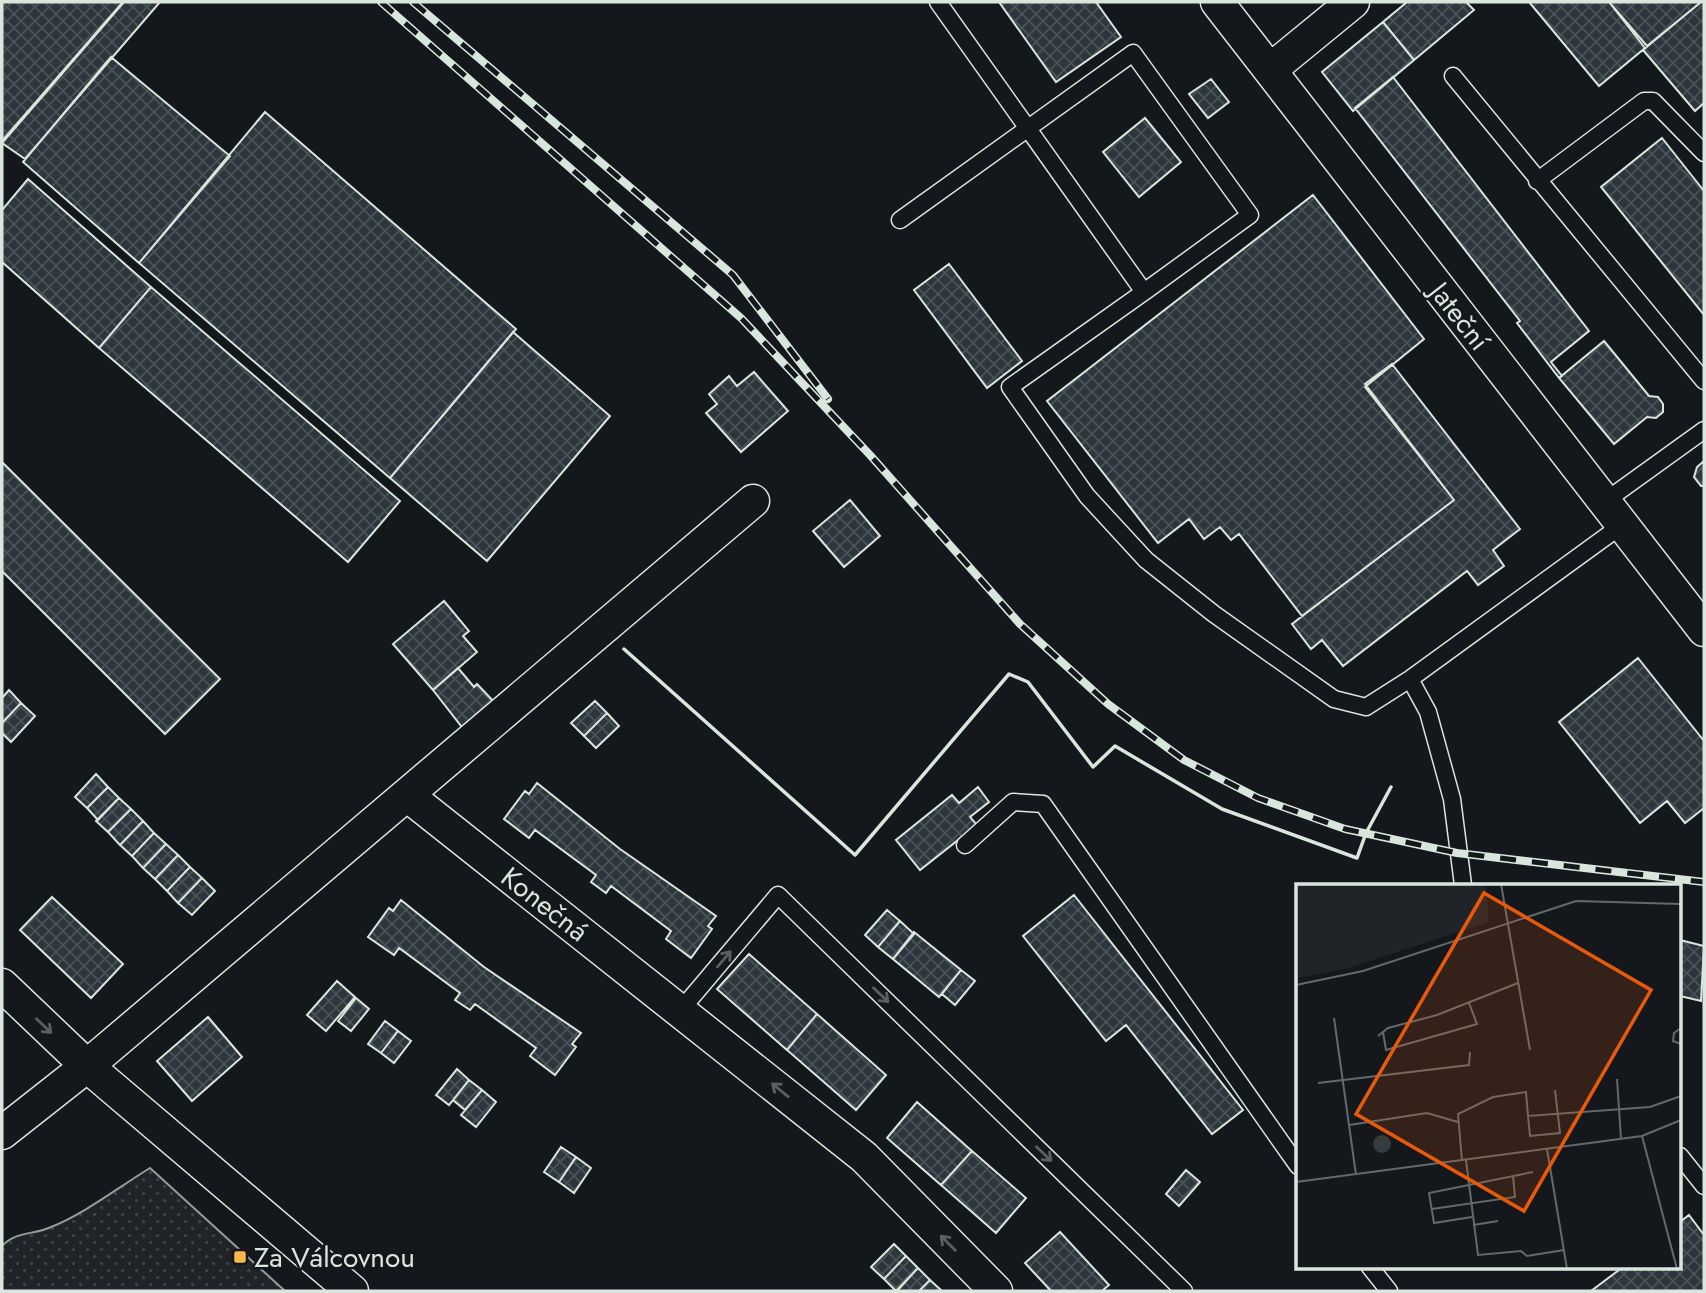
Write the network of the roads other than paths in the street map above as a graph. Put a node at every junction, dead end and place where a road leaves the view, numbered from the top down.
1 (938, 2) edge
2 (1217, 2) edge
3 (1353, 2) edge
4 (1270, 70) junction
5 (1453, 76) dead end
6 (1027, 128) junction
7 (1704, 153) edge
8 (1537, 181) junction
9 (900, 220) dead end
10 (1144, 292) junction
11 (1704, 381) edge
12 (1704, 430) edge
13 (753, 501) dead end
14 (1613, 513) junction
15 (1704, 630) edge
16 (1410, 679) junction
17 (407, 795) junction
18 (965, 845) dead end
19 (1463, 884) edge
20 (2, 985) edge
21 (686, 1015) junction
22 (87, 1066) junction
23 (2, 1133) edge
24 (1682, 1158) edge
25 (1296, 1163) edge
26 (1704, 1186) edge
27 (1371, 1268) edge
28 (352, 1291) edge
29 (996, 1291) edge
30 (1184, 1291) edge
31 (1389, 1291) edge

1 - 6 lane
2 - 4 street, Jateční
3 - 4 street
4 - 14 street, Jateční
5 - 8 lane
6 - 9 lane
6 - 10 lane
6 - 10 lane
7 - 8 lane
8 - 11 lane
10 - 16 lane
12 - 14 lane
13 - 17 street
14 - 15 street, Jateční
14 - 16 lane
16 - 19 lane
17 - 21 street, Konečná
17 - 22 street
18 - 25 lane
20 -> 22 street
29 -> 21 street, Konečná
21 -> 30 lane
22 - 23 street
22 - 28 street
24 - 26 lane
27 - 31 lane

